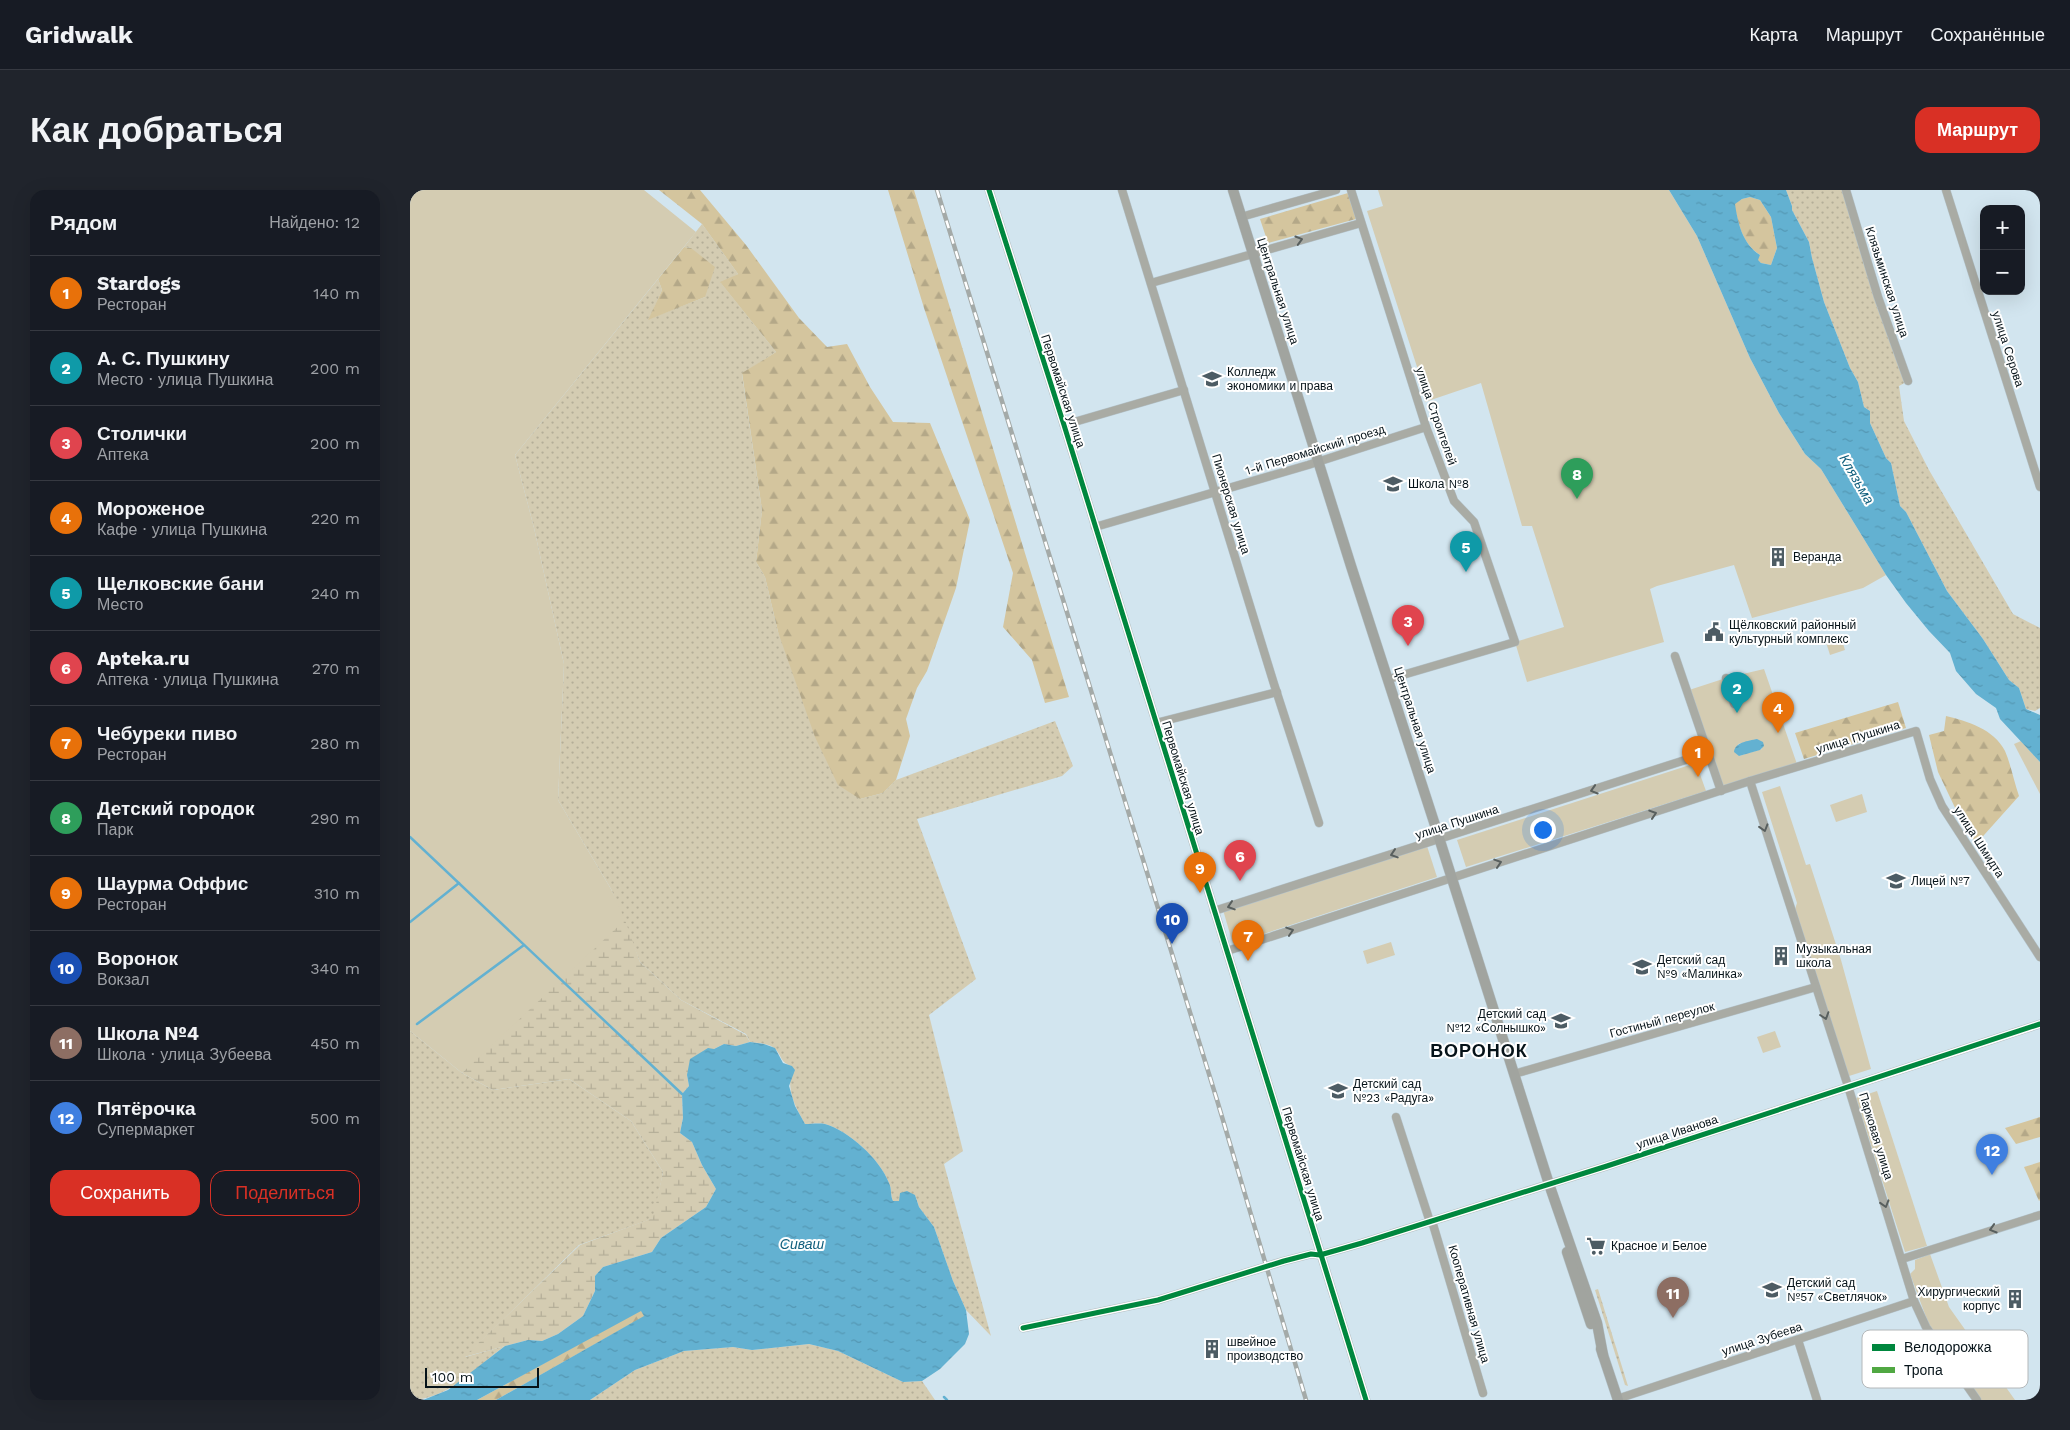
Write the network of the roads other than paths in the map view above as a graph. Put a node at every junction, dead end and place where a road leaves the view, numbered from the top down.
1 (989, 190) edge
2 (1122, 190) edge
3 (1233, 190) edge
4 (1336, 190) edge
5 (1351, 190) edge
6 (1846, 190) edge
7 (1946, 190) edge
8 (1241, 217) junction
9 (1362, 223) junction
10 (1253, 254) junction
11 (1150, 283) junction
12 (1908, 380) dead end
13 (1184, 390) junction
14 (1064, 426) junction
15 (1426, 427) junction
16 (1318, 462) junction
17 (2040, 487) edge
18 (1215, 490) junction
19 (1096, 527) junction
20 (1675, 656) dead end
21 (1726, 678) dead end
22 (1389, 679) junction
23 (1277, 692) junction
24 (1734, 704) dead end
25 (1156, 723) junction
26 (1916, 730) joint
27 (1707, 753) junction
28 (1750, 781) junction
29 (1721, 791) junction
30 (1319, 823) dead end
31 (1440, 840) junction
32 (1452, 878) junction
33 (1214, 911) junction
34 (1226, 951) junction
35 (2040, 957) edge
36 (1816, 987) junction
37 (2040, 1024) edge
38 (1514, 1074) junction
39 (1848, 1086) junction
40 (1396, 1117) dead end
41 (1549, 1184) junction
42 (2040, 1215) edge
43 (1431, 1222) junction
44 (1320, 1255) junction
45 (1902, 1258) junction
46 (1914, 1301) junction
47 (1023, 1328) dead end
48 (1928, 1330) edge
49 (1798, 1340) junction
50 (1969, 1388) edge
51 (1484, 1393) dead end
52 (1617, 1399) edge
53 (1366, 1400) edge
54 (1817, 1400) edge
55 (1977, 1400) edge

1 - 14 street, Первомайская улица
2 - 11 street, Пионерская улица
3 - 8 main road, Центральная улица
4 - 8 street
5 - 9 street, улица Строителей
6 - 12 street, Клязьминская улица
7 - 17 street, улица Серова
8 - 10 main road, Центральная улица
10 -> 9 street
9 - 15 street, улица Строителей
10 - 11 street
10 - 16 main road, Центральная улица
11 - 13 street, Пионерская улица
13 - 14 street
13 - 18 street, Пионерская улица
14 - 19 street, Первомайская улица
15 - 16 street, 1-й Первомайский проезд
15 - 22 street, улица Строителей
16 - 18 street, 1-й Первомайский проезд
16 - 22 main road, Центральная улица
18 - 19 street, 1-й Первомайский проезд
18 - 23 street, Пионерская улица
19 - 25 street, Первомайская улица
20 - 27 street
21 - 24 street
22 - 31 main road, Центральная улица
23 - 25 street
23 - 30 street, Пионерская улица
25 - 33 street, Первомайская улица
26 - 28 street, улица Пушкина
26 - 35 street, улица Шмидта
27 - 29 street
27 -> 31 street, улица Пушкина
28 - 29 street, улица Пушкина
28 -> 36 street, Парковая улица
32 -> 29 street, улица Пушкина
31 - 32 main road, Центральная улица
31 -> 33 street, улица Пушкина
34 -> 32 street
32 - 38 main road, Центральная улица
33 - 34 street, Первомайская улица
34 - 44 street, Первомайская улица
36 - 38 street, Гостиный переулок
36 -> 39 street, Парковая улица
37 - 39 street, улица Иванова
38 - 41 main road, Центральная улица
39 - 41 street, улица Иванова
39 -> 45 street, Парковая улица
40 - 43 street, Кооперативная улица
41 - 43 street, улица Иванова
41 - 52 main road, Центральная улица
42 -> 45 street
43 - 44 street, улица Иванова
43 - 51 street, Кооперативная улица
44 - 47 street, улица Иванова
44 - 53 street, Первомайская улица
45 - 46 street, Парковая улица
46 - 48 street, Парковая улица
46 - 49 street, улица Зубеева
49 - 52 street, улица Зубеева
49 - 54 street
50 - 55 street, Парковая улица

